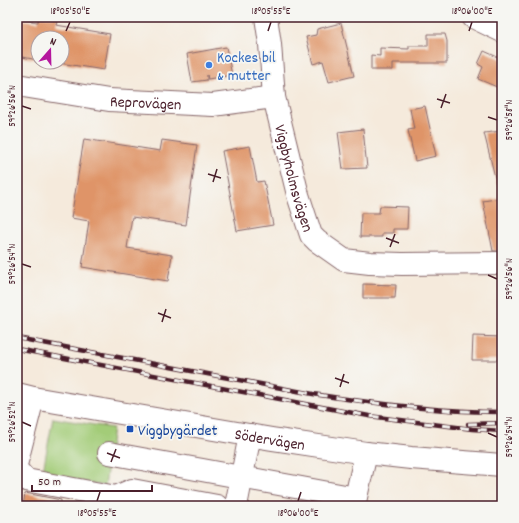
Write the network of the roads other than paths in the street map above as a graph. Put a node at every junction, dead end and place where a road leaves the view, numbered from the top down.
1 (266, 17) edge
2 (473, 17) edge
3 (502, 31) edge
4 (17, 84) edge
5 (274, 97) junction
6 (502, 263) edge
7 (25, 396) edge
8 (250, 436) junction
9 (20, 437) edge
10 (109, 453) dead end
11 (366, 453) junction
12 (17, 461) edge
13 (502, 465) edge
14 (17, 470) edge
15 (242, 478) junction
16 (164, 501) edge
17 (349, 501) edge
18 (217, 506) edge
19 (236, 506) edge

1 - 5 street, Viggbyholmsvägen
2 - 3 street
4 - 5 street, Reprovägen
5 - 6 street, Viggbyholmsvägen
7 - 8 street, Södervägen
7 - 9 street
8 - 11 street, Södervägen
8 - 15 street
9 - 12 street
10 - 15 street
11 - 13 street, Södervägen
11 - 17 street
14 - 16 street
15 - 17 street
15 - 19 street
16 - 18 street

